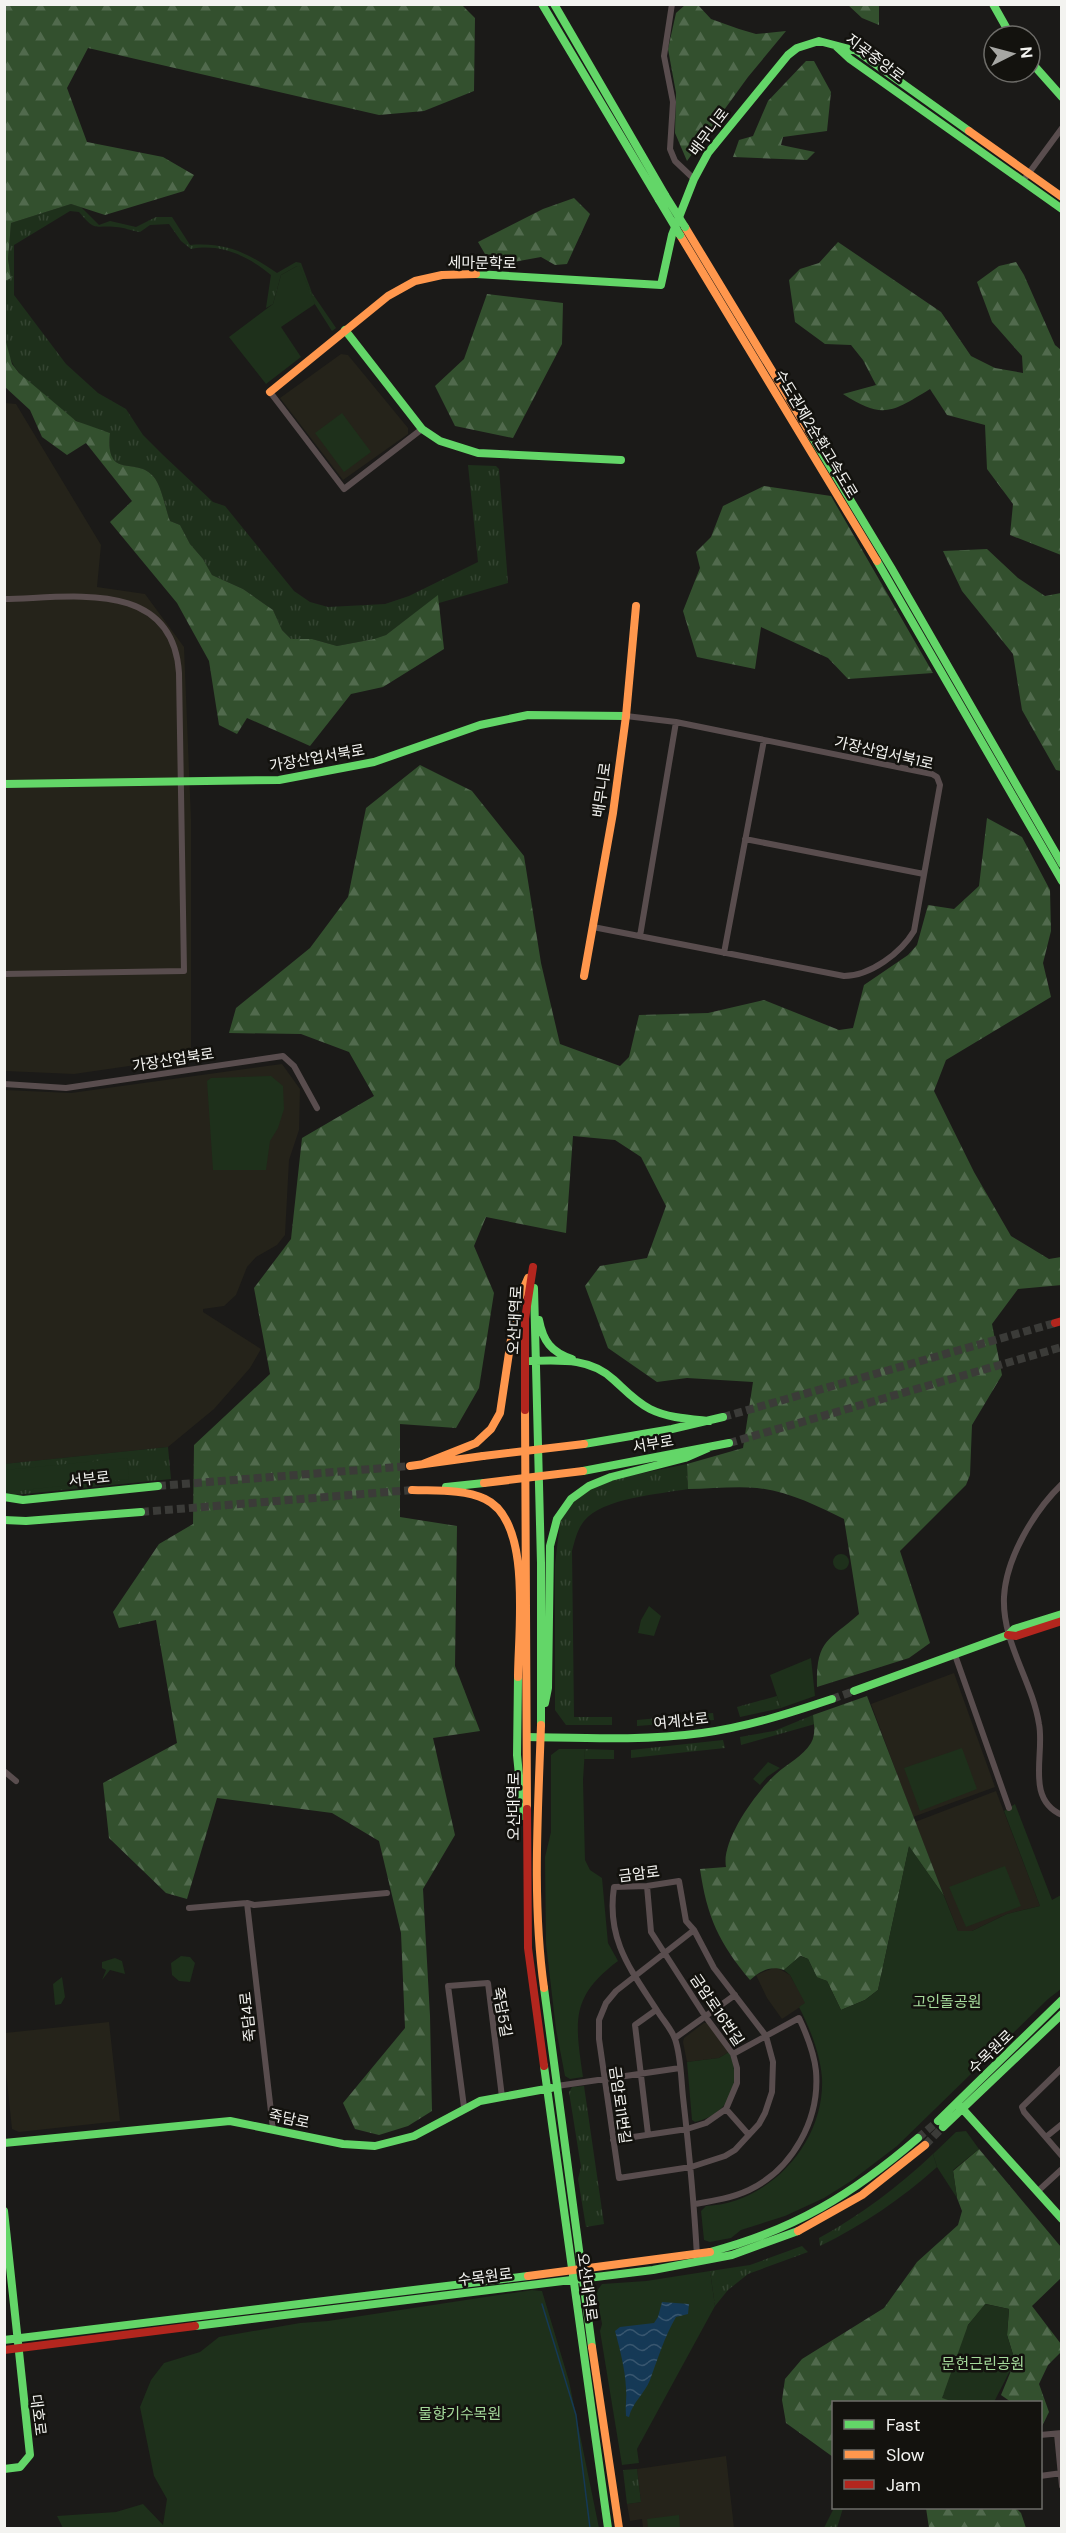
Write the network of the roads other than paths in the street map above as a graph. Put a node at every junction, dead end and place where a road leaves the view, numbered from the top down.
1 (542, 4) edge
2 (555, 4) edge
3 (672, 4) edge
4 (993, 4) edge
5 (1004, 24) edge
6 (833, 44) joint
7 (1042, 75) edge
8 (1062, 98) edge
9 (1062, 128) edge
10 (1027, 176) junction
11 (694, 179) junction
12 (1062, 197) edge
13 (662, 198) junction
14 (1062, 209) edge
15 (683, 231) junction
16 (661, 285) joint
17 (345, 330) junction
18 (270, 392) joint
19 (422, 429) junction
20 (621, 460) dead end
21 (4, 599) edge
22 (636, 606) dead end
23 (626, 716) junction
24 (676, 722) junction
25 (764, 740) junction
26 (181, 781) junction
27 (4, 784) edge
28 (1013, 786) junction
29 (745, 839) junction
30 (1062, 854) edge
31 (1062, 864) edge
32 (924, 874) junction
33 (1062, 881) edge
34 (1062, 891) edge
35 (592, 927) junction
36 (640, 936) junction
37 (724, 952) junction
38 (4, 974) edge
39 (584, 976) dead end
40 (4, 1084) edge
41 (317, 1108) dead end
42 (532, 1267) junction
43 (534, 1293) junction
44 (531, 1361) junction
45 (584, 1363) junction
46 (723, 1417) tunnel mouth
47 (709, 1421) junction
48 (729, 1443) tunnel mouth
49 (708, 1448) junction
50 (423, 1464) junction
51 (410, 1466) tunnel mouth
52 (1062, 1484) edge
53 (158, 1486) tunnel mouth
54 (4, 1497) edge
55 (141, 1512) tunnel mouth
56 (4, 1520) edge
57 (1062, 1614) edge
58 (1062, 1621) edge
59 (1008, 1635) junction
60 (956, 1655) junction
61 (854, 1691) tunnel mouth
62 (832, 1699) tunnel mouth
63 (541, 1721) junction
64 (527, 1737) junction
65 (541, 1737) junction
66 (4, 1771) edge
67 (16, 1781) dead end
68 (1009, 1808) dead end
69 (1062, 1815) edge
70 (527, 1861) junction
71 (647, 1886) junction
72 (387, 1893) dead end
73 (247, 1903) junction
74 (189, 1908) dead end
75 (694, 1930) junction
76 (663, 1952) junction
77 (634, 1976) junction
78 (735, 1995) junction
79 (1062, 2000) edge
80 (656, 2010) junction
81 (1062, 2014) edge
82 (705, 2016) junction
83 (766, 2036) junction
84 (675, 2038) junction
85 (733, 2054) junction
86 (680, 2068) junction
87 (1062, 2068) edge
88 (641, 2074) junction
89 (605, 2079) junction
90 (557, 2086) junction
91 (547, 2088) junction
92 (502, 2097) junction
93 (960, 2106) junction
94 (464, 2107) junction
95 (726, 2109) junction
96 (941, 2124) tunnel mouth
97 (1062, 2124) edge
98 (273, 2129) junction
99 (687, 2129) junction
100 (648, 2134) junction
101 (749, 2135) junction
102 (1046, 2137) junction
103 (918, 2138) tunnel mouth
104 (613, 2140) junction
105 (4, 2143) edge
106 (925, 2145) tunnel mouth
107 (1062, 2156) edge
108 (691, 2167) junction
109 (1062, 2169) edge
110 (1038, 2192) junction
111 (695, 2204) junction
112 (4, 2211) edge
113 (1062, 2218) edge
114 (698, 2259) junction
115 (581, 2268) junction
116 (571, 2269) junction
117 (582, 2278) junction
118 (572, 2280) junction
119 (16, 2338) junction
120 (4, 2340) edge
121 (17, 2348) junction
122 (4, 2350) edge
123 (1059, 2434) edge
124 (1042, 2435) edge
125 (4, 2469) edge
126 (1061, 2473) edge
127 (1042, 2475) edge
128 (1062, 2486) edge
129 (608, 2529) edge
130 (619, 2529) edge

1 - 13 main road, 수도권제2순환고속도로
2 - 13 main road, 수도권제2순환고속도로
3 - 11 street
4 - 5 main road
6 - 10 main road, 지곶중앙로
6 - 11 main road, 배무니로
7 - 8 main road
9 - 10 street
10 - 12 main road, 지곶중앙로
10 - 14 main road, 지곶중앙로
11 - 16 main road, 배무니로
13 - 15 main road, 수도권제2순환고속도로, bridge
15 - 28 main road, 수도권제2순환고속도로
15 - 28 main road, 수도권제2순환고속도로
16 - 17 main road, 세마문학로
17 - 18 main road, 세마문학로
17 - 19 main road
18 - 19 street
19 - 20 main road
21 - 26 street
22 - 23 main road, 배무니로
23 - 24 street, 가장산업서북1로
23 - 26 main road, 가장산업서북로
23 - 35 main road, 배무니로
24 - 25 street, 가장산업서북1로
24 - 36 street
25 - 29 street
25 - 32 street, 가장산업서북1로
26 - 27 main road, 가장산업서북로
26 - 38 street
28 - 30 main road
28 - 31 main road, 수도권제2순환고속도로
28 - 33 main road, 수도권제2순환고속도로
28 - 34 main road
29 - 32 street
29 - 37 street
32 - 37 street, 가장산업서북1로
35 - 36 street, 가장산업서북1로
35 - 39 main road, 배무니로
36 - 37 street, 가장산업서북1로
40 - 41 street, 가장산업북로
42 - 43 main road, 오산대역로
42 - 44 main road, 오산대역로
42 - 50 main road
43 - 44 main road, 오산대역로
43 - 45 main road
44 - 45 main road
44 - 63 main road, 오산대역로
44 - 64 main road, 오산대역로
45 - 47 main road
46 - 47 main road, 서부로
47 - 50 main road, 서부로, bridge
48 - 49 main road, 서부로
49 - 63 main road
49 - 70 main road, 서부로, bridge
50 - 51 main road
52 - 59 street
53 - 54 main road, 서부로
55 - 56 main road
57 - 59 main road
58 - 59 main road
59 - 60 main road
59 - 69 street
60 - 61 main road
60 - 68 street
62 - 65 main road, 여계산로
63 - 65 main road, 오산대역로
64 - 65 main road, 여계산로
64 - 70 main road, 오산대역로
65 - 90 main road, 오산대역로
66 - 67 street
70 - 91 main road, 오산대역로
71 - 75 street, 금암로
71 - 76 street, 금암로16번길
71 - 77 street, 금암로
72 - 73 street
73 - 74 street
73 - 98 street, 죽담4로
75 - 76 street, 금암로11번길
75 - 78 street, 금암로
76 - 77 street, 금암로11번길
76 - 82 street, 금암로16번길
77 - 80 street, 금암로
77 - 89 street, 금암로11번길
78 - 82 street
78 - 83 street, 금암로
79 - 93 main road, 수목원로
80 - 84 street, 금암로
80 - 88 street
81 - 93 main road, 수목원로
82 - 84 street
82 - 85 street, 금암로16번길
83 - 85 street
83 - 101 street, 금암로
83 - 111 street
84 - 86 street, 금암로
85 - 95 street, 금암로16번길
86 - 88 street
86 - 99 street, 금암로
87 - 102 street
88 - 89 street
88 - 100 street
89 - 90 street
89 - 104 street, 금암로11번길
90 - 91 main road, 죽담로
90 - 115 main road, 오산대역로
91 - 92 main road, 죽담로
91 - 116 main road, 오산대역로
92 - 94 main road, 죽담로
92 - 94 street, 죽담5길
93 - 96 main road, 수목원로
93 - 110 main road
94 - 98 main road, 죽담로
95 - 99 street
95 - 101 street
97 - 102 street
98 - 105 main road, 죽담로
99 - 100 street
99 - 108 street, 금암로
100 - 104 street
101 - 108 street, 금암로
102 - 107 street
103 - 114 main road, 수목원로
104 - 108 street, 금암로11번길
106 - 114 main road, 수목원로
108 - 111 street, 금암로
109 - 110 street
110 - 113 main road
111 - 114 street, 금암로
112 - 119 main road, 대호로
114 - 115 main road, 수목원로
114 - 117 main road, 수목원로
115 - 116 main road, 수목원로
115 - 117 main road, 오산대역로
116 - 118 main road, 오산대역로
116 - 119 main road, 수목원로
117 - 118 main road, 수목원로
117 - 130 main road, 오산대역로
118 - 121 main road, 수목원로
118 - 129 main road, 오산대역로
119 - 120 main road, 수목원로
119 - 121 main road, 대호로
121 - 122 main road, 수목원로
121 - 125 main road, 대호로
123 - 124 street
123 - 126 street
126 - 127 street
126 - 128 street

